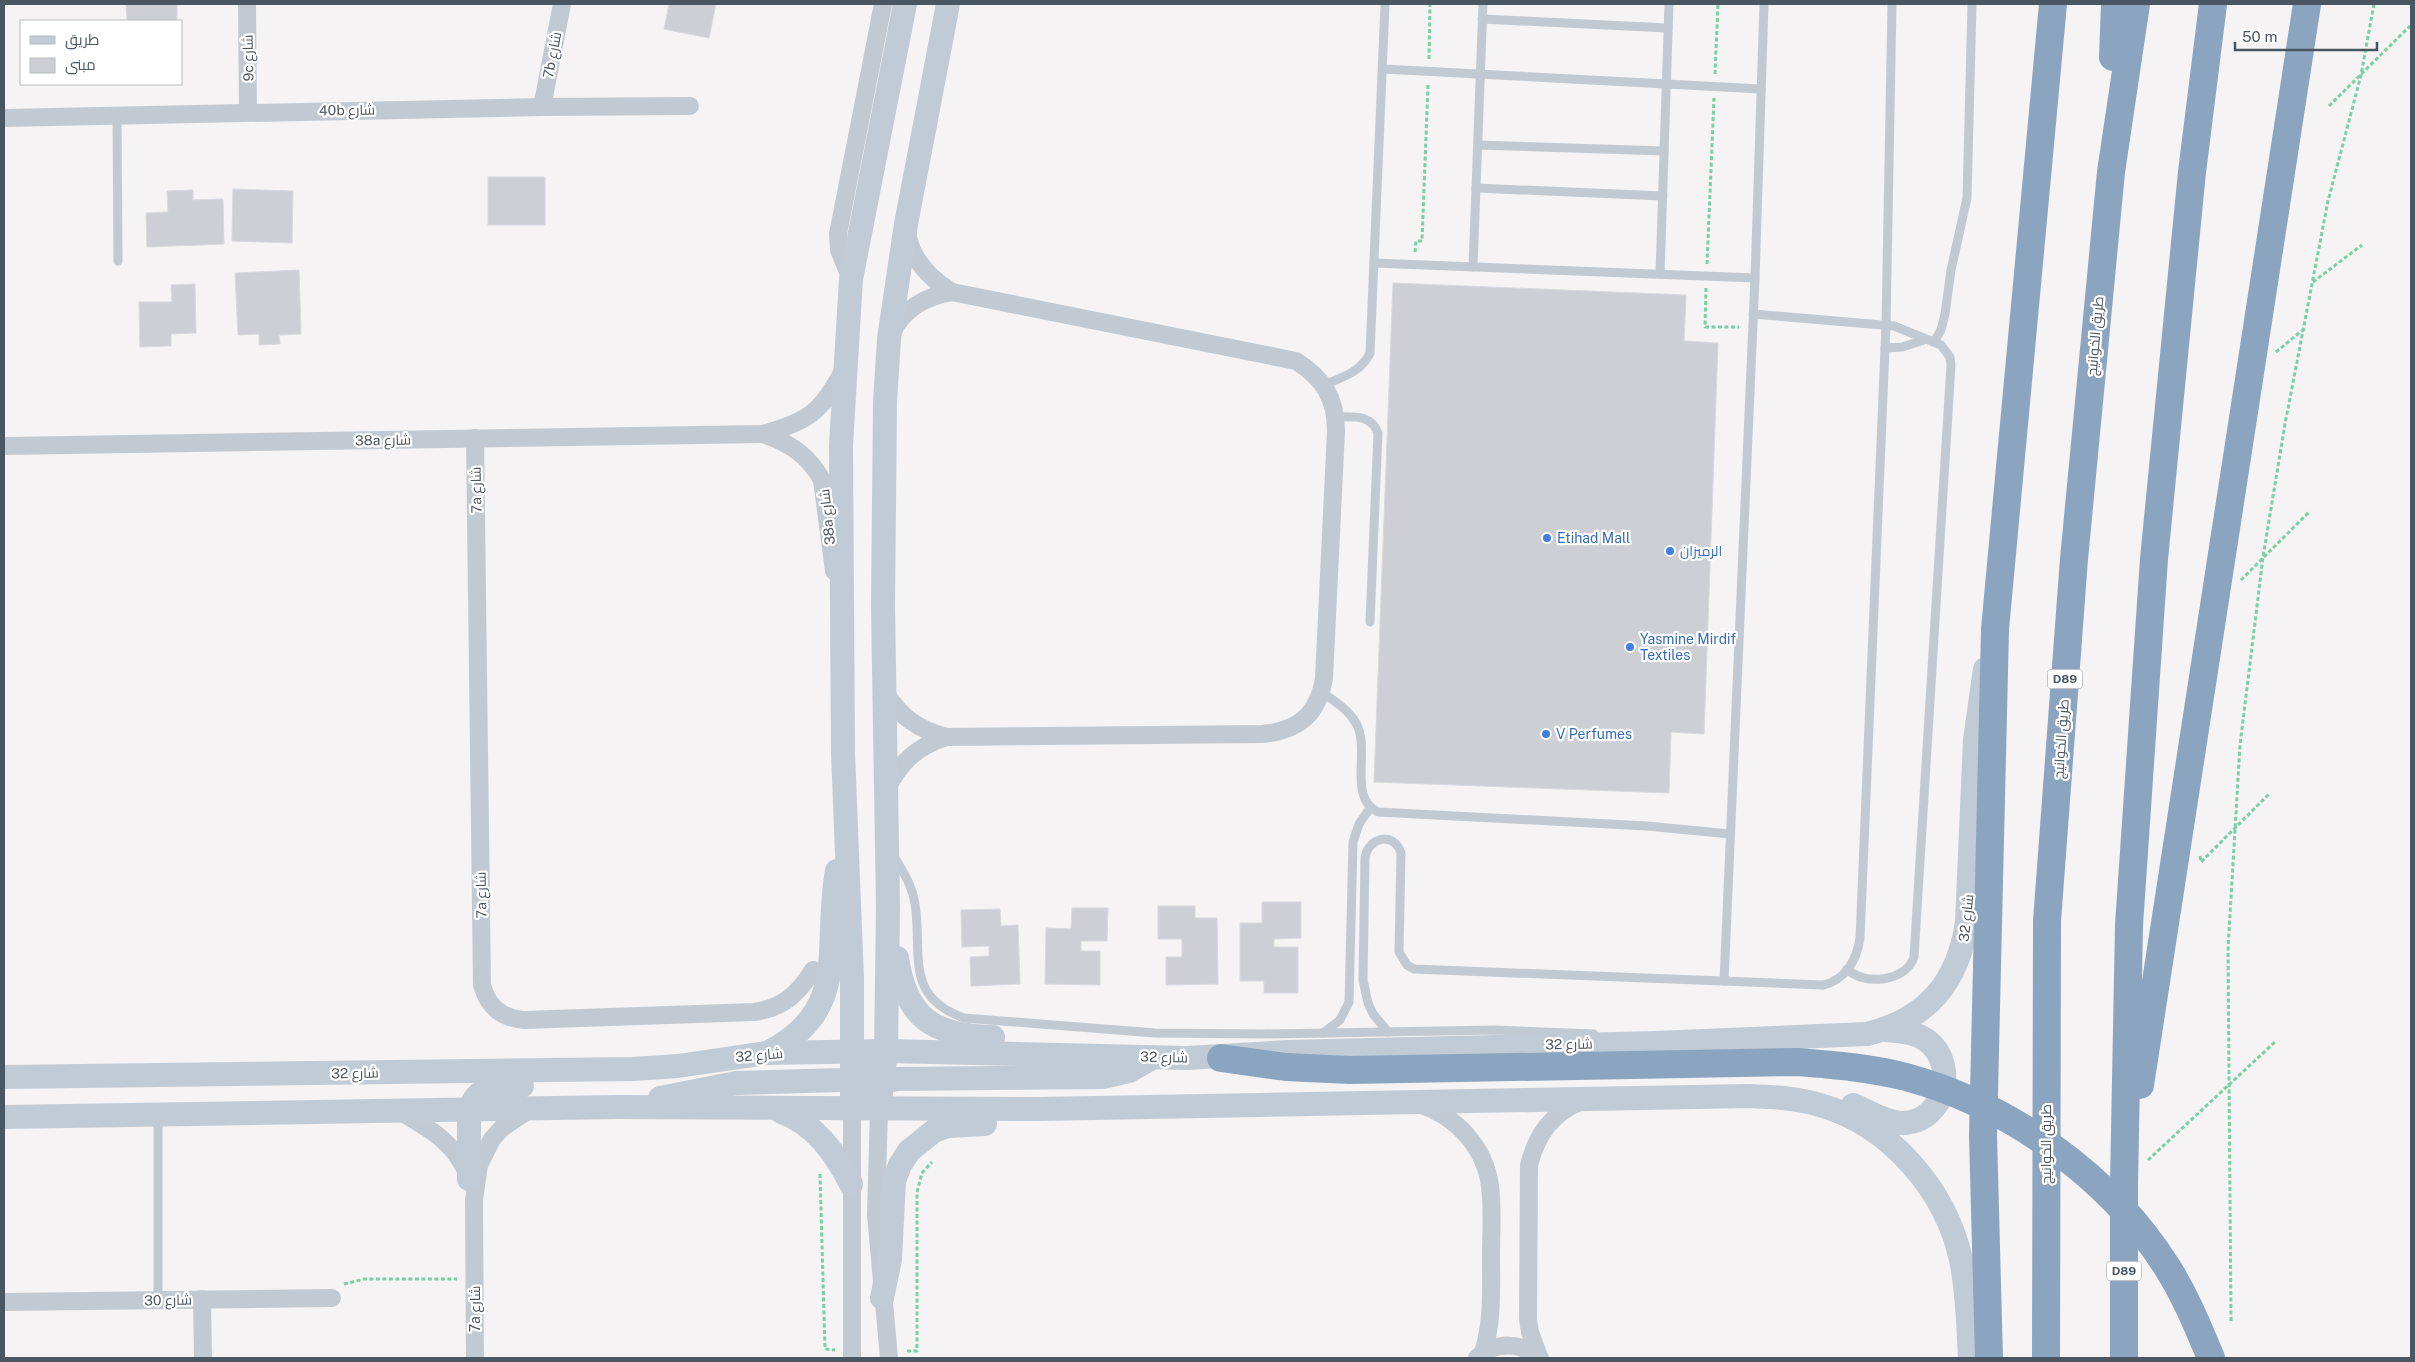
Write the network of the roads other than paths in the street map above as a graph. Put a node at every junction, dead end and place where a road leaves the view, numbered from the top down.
1 (247, 4) edge
2 (562, 4) edge
3 (883, 4) edge
4 (905, 4) edge
5 (948, 4) edge
6 (1385, 4) edge
7 (1482, 4) edge
8 (1669, 4) edge
9 (1764, 4) edge
10 (1892, 4) edge
11 (1972, 4) edge
12 (2053, 4) edge
13 (2115, 4) edge
14 (2136, 4) edge
15 (2213, 4) edge
16 (2303, 12) edge
17 (1482, 19) junction
18 (1668, 28) junction
19 (1383, 69) junction
20 (1480, 74) junction
21 (1666, 84) junction
22 (1761, 89) junction
23 (690, 106) dead end
24 (542, 107) junction
25 (248, 112) junction
26 (117, 116) junction
27 (4, 118) edge
28 (1478, 145) junction
29 (1664, 151) junction
30 (2111, 172) junction
31 (1476, 188) junction
32 (1663, 196) junction
33 (906, 224) junction
34 (118, 261) dead end
35 (1374, 263) junction
36 (1474, 267) junction
37 (1660, 274) junction
38 (851, 278) junction
39 (1755, 278) junction
40 (952, 292) junction
41 (1753, 314) junction
42 (1886, 325) junction
43 (889, 339) junction
44 (1929, 341) junction
45 (1885, 348) junction
46 (845, 367) junction
47 (1324, 385) junction
48 (1336, 417) junction
49 (763, 434) junction
50 (475, 438) junction
51 (4, 446) edge
52 (843, 601) junction
53 (1370, 622) dead end
54 (1995, 629) junction
55 (885, 692) junction
56 (1322, 692) junction
57 (947, 736) junction
58 (886, 791) junction
59 (1370, 808) junction
60 (846, 828) junction
61 (1730, 834) junction
62 (887, 846) junction
63 (888, 907) junction
64 (1847, 969) junction
65 (813, 970) dead end
66 (1724, 981) junction
67 (1885, 1030) junction
68 (1388, 1032) junction
69 (1323, 1033) junction
70 (1656, 1043) junction
71 (853, 1051) junction
72 (886, 1051) junction
73 (767, 1053) junction
74 (1061, 1054) junction
75 (1152, 1057) junction
76 (1221, 1058) junction
77 (4, 1062) edge
78 (633, 1069) junction
79 (15, 1077) edge
80 (853, 1078) junction
81 (883, 1082) junction
82 (1587, 1098) junction
83 (1785, 1098) junction
84 (1411, 1102) junction
85 (617, 1107) junction
86 (774, 1108) junction
87 (530, 1109) junction
88 (852, 1109) junction
89 (1040, 1109) junction
90 (398, 1110) junction
91 (469, 1110) junction
92 (879, 1110) junction
93 (158, 1116) junction
94 (4, 1117) edge
95 (2124, 1183) junction
96 (851, 1184) junction
97 (472, 1190) junction
98 (332, 1298) road end
99 (882, 1298) junction
100 (202, 1299) junction
101 (158, 1300) junction
102 (4, 1302) edge
103 (1480, 1356) edge
104 (203, 1358) edge
105 (475, 1358) edge
106 (852, 1358) edge
107 (889, 1358) edge
108 (1540, 1358) edge
109 (1970, 1358) edge
110 (1989, 1358) edge
111 (2046, 1358) edge
112 (2124, 1358) edge
113 (2211, 1358) edge

1 - 25 street, 9c شارع
2 - 24 street, 7b شارع
3 - 38 street
4 - 38 street
5 - 33 street
6 - 19 lane
7 - 17 lane
8 - 18 lane
9 - 22 lane
10 - 42 lane
11 - 44 lane
12 - 54 highway
13 - 30 highway
14 - 30 highway, طريق الخوانيج / D89
15 - 95 highway, D89
16 - 95 highway
17 - 18 lane
17 - 20 lane
18 - 21 lane
19 - 20 lane
19 - 35 lane
20 - 21 lane
20 - 28 lane
21 - 22 lane
21 - 29 lane
22 - 39 lane
23 - 24 street, 40b شارع
24 - 25 street, 40b شارع
25 - 26 street, 40b شارع
26 - 27 street, 40b شارع
26 - 34 lane
28 - 29 lane
28 - 31 lane
29 - 32 lane
30 - 111 highway, طريق الخوانيج / D89
31 - 32 lane
31 - 36 lane
32 - 37 lane
33 - 40 street
33 - 43 street
35 - 36 lane
35 - 47 lane
36 - 37 lane
37 - 39 lane
38 - 46 street
39 - 41 lane
40 - 43 street
40 - 47 street
41 - 42 lane
41 - 61 lane
42 - 44 lane
42 - 45 lane
43 - 55 street
44 - 45 lane
44 - 64 lane
45 - 64 lane
46 - 49 street, 38a شارع
46 - 52 street
47 - 48 street
48 - 53 lane
48 - 56 street
49 - 50 street, 38a شارع
49 - 52 street, 38a شارع
50 - 51 street, 38a شارع
50 - 65 street, 7a شارع
52 - 60 street
54 - 67 street, شارع 32
54 - 110 highway
55 - 57 street
55 - 58 street
56 - 57 street
56 - 59 lane
57 - 58 street
58 - 62 street
59 - 61 lane
59 - 69 lane
60 - 71 street
60 - 73 street
61 - 66 lane
62 - 63 street
62 - 69 lane
63 - 72 street
63 - 74 street
64 - 66 lane
66 - 68 lane
67 - 70 street, شارع 32
67 - 83 street
68 - 69 lane
68 - 70 lane
70 - 76 street, شارع 32
71 - 72 street, شارع 32
71 - 73 street, شارع 32
71 - 80 street
72 - 74 street, شارع 32
72 - 80 street
72 - 81 street
73 - 78 street, شارع 32
74 - 75 street, شارع 32
75 - 76 street, شارع 32
75 - 81 street
76 - 113 highway
77 - 79 street
78 - 79 street, شارع 32
78 - 91 street
80 - 85 street
80 - 88 street
81 - 88 street
81 - 92 street
82 - 83 street
82 - 84 street
82 - 108 street
83 - 109 street
84 - 89 street
84 - 103 street
85 - 86 street
85 - 87 street
86 - 88 street
86 - 96 street
87 - 91 street
87 - 97 street, 7a شارع
88 - 92 street
88 - 96 street
89 - 92 street
89 - 99 street
90 - 91 street
90 - 93 street
90 - 97 street, 7a شارع
91 - 97 street
92 - 99 street
93 - 94 street
93 - 101 lane
95 - 112 highway, D89
96 - 106 street
97 - 105 street, 7a شارع
98 - 100 street, شارع 30
99 - 107 street
100 - 101 street, شارع 30
100 - 104 street
101 - 102 street, شارع 30
103 - 108 street

